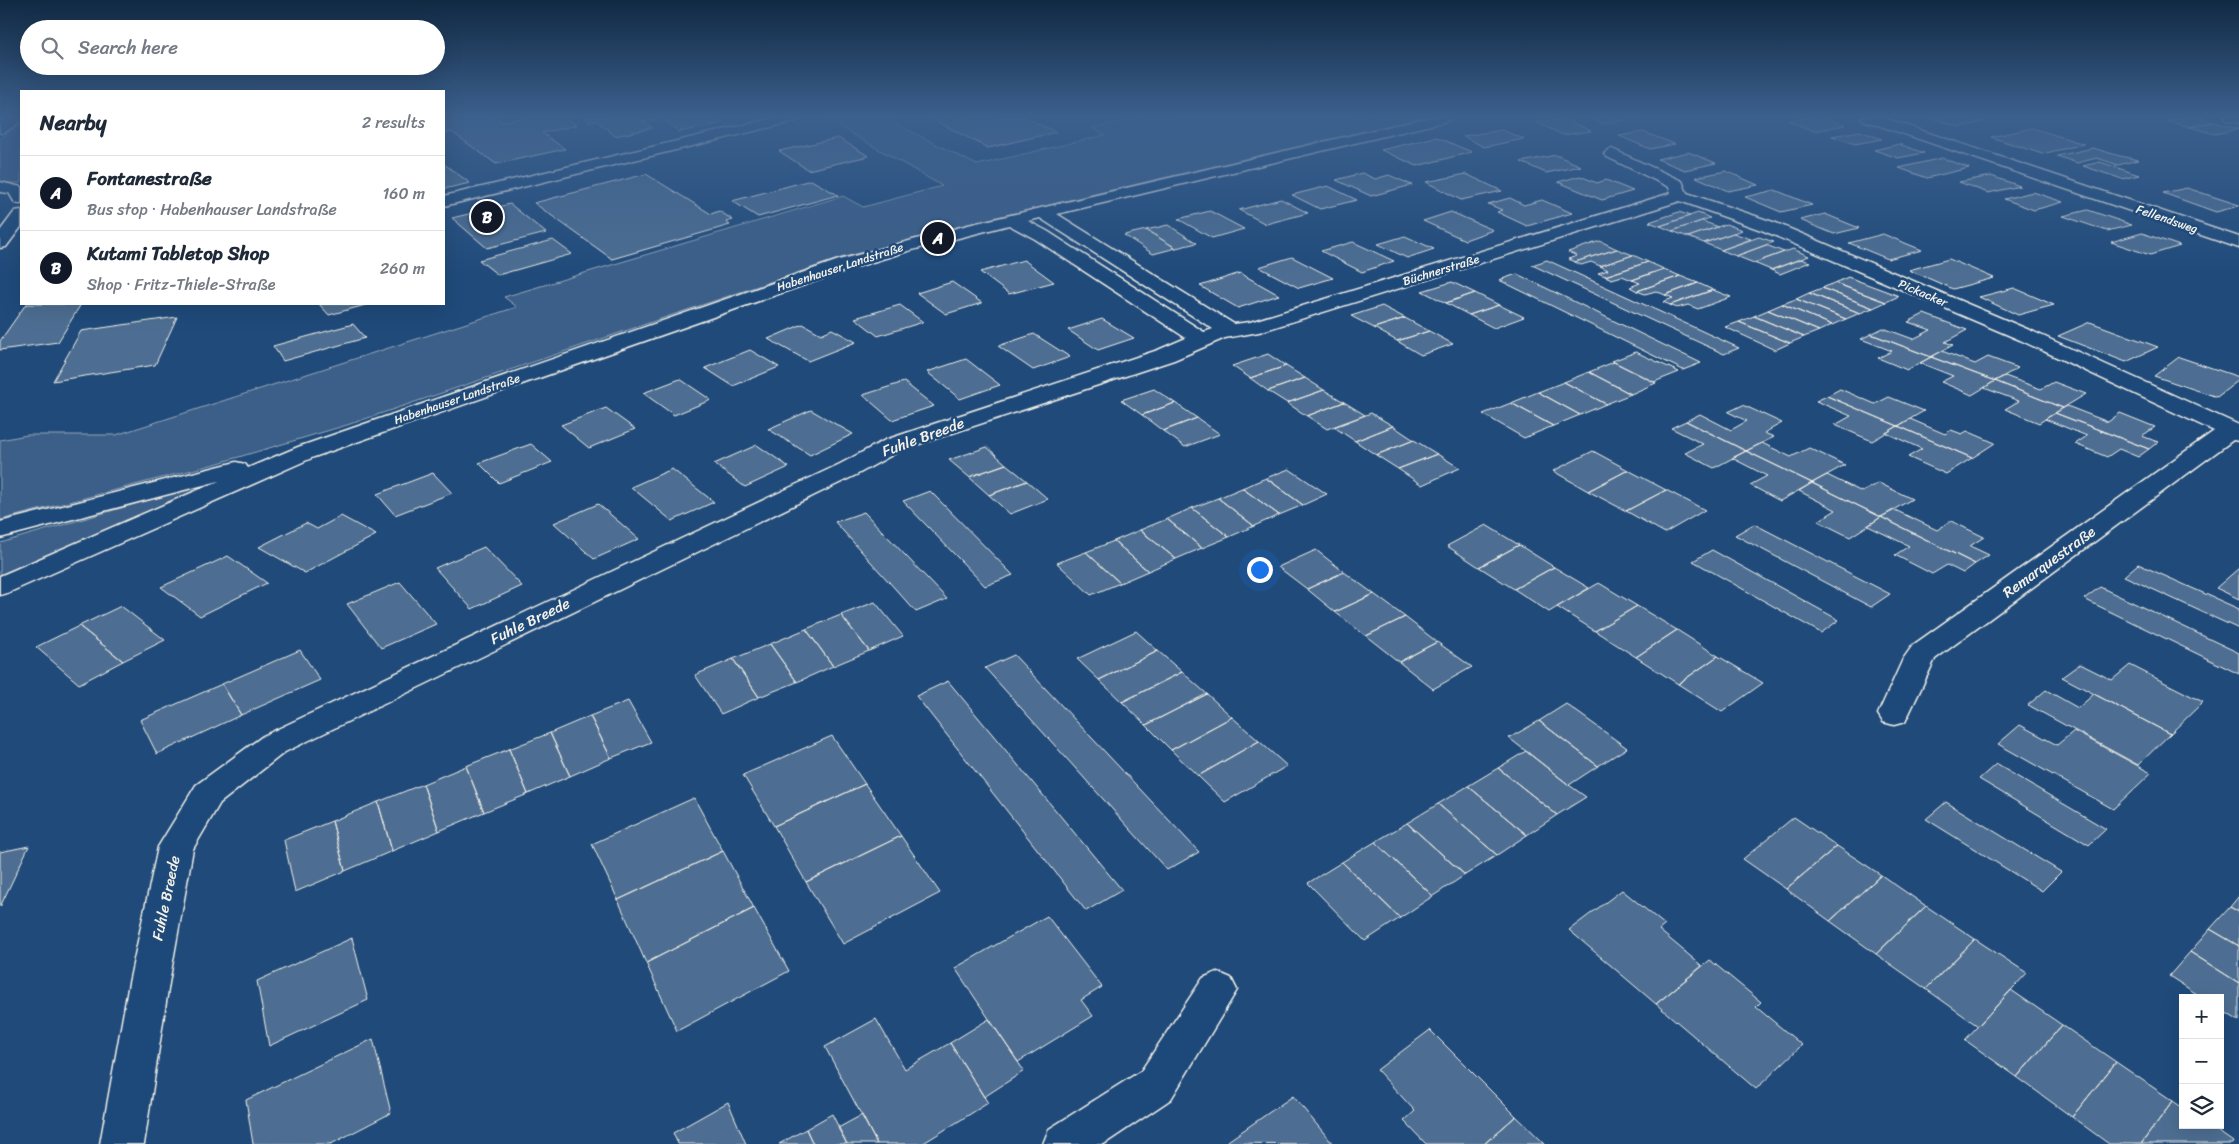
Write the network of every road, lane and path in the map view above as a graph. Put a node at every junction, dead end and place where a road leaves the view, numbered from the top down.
1 (572, 170) edge
2 (1219, 170) edge
3 (1647, 170) edge
4 (2025, 170) edge
5 (0, 187) edge
6 (20, 194) edge
7 (1680, 196) junction
8 (445, 201) edge
9 (1042, 212) junction
10 (20, 216) edge
11 (1012, 220) junction
12 (0, 243) edge
13 (2239, 243) edge
14 (1229, 330) junction
15 (1201, 339) junction
16 (2235, 432) edge
17 (306, 452) junction
18 (0, 530) edge
19 (0, 586) edge
20 (1894, 714) dead end
21 (1217, 990) dead end
22 (122, 1144) edge
23 (1065, 1144) edge

1 - 8 street
2 - 9 street, Habenhauser Landstraße
3 - 7 street, Pickacker
4 - 13 street, Fellendsweg
5 - 6 street
7 - 14 street, Büchnerstraße
7 - 16 street, Pickacker
9 - 11 street, Habenhauser Landstraße
9 - 14 street
10 - 12 street
11 - 15 street
11 - 17 street, Habenhauser Landstraße
14 - 15 street, Büchnerstraße
15 - 22 street, Fuhle Breede
16 - 20 street, Remarquestraße
17 - 18 street, Habenhauser Landstraße
17 - 19 street, Habenhauser Landstraße
21 - 23 street

